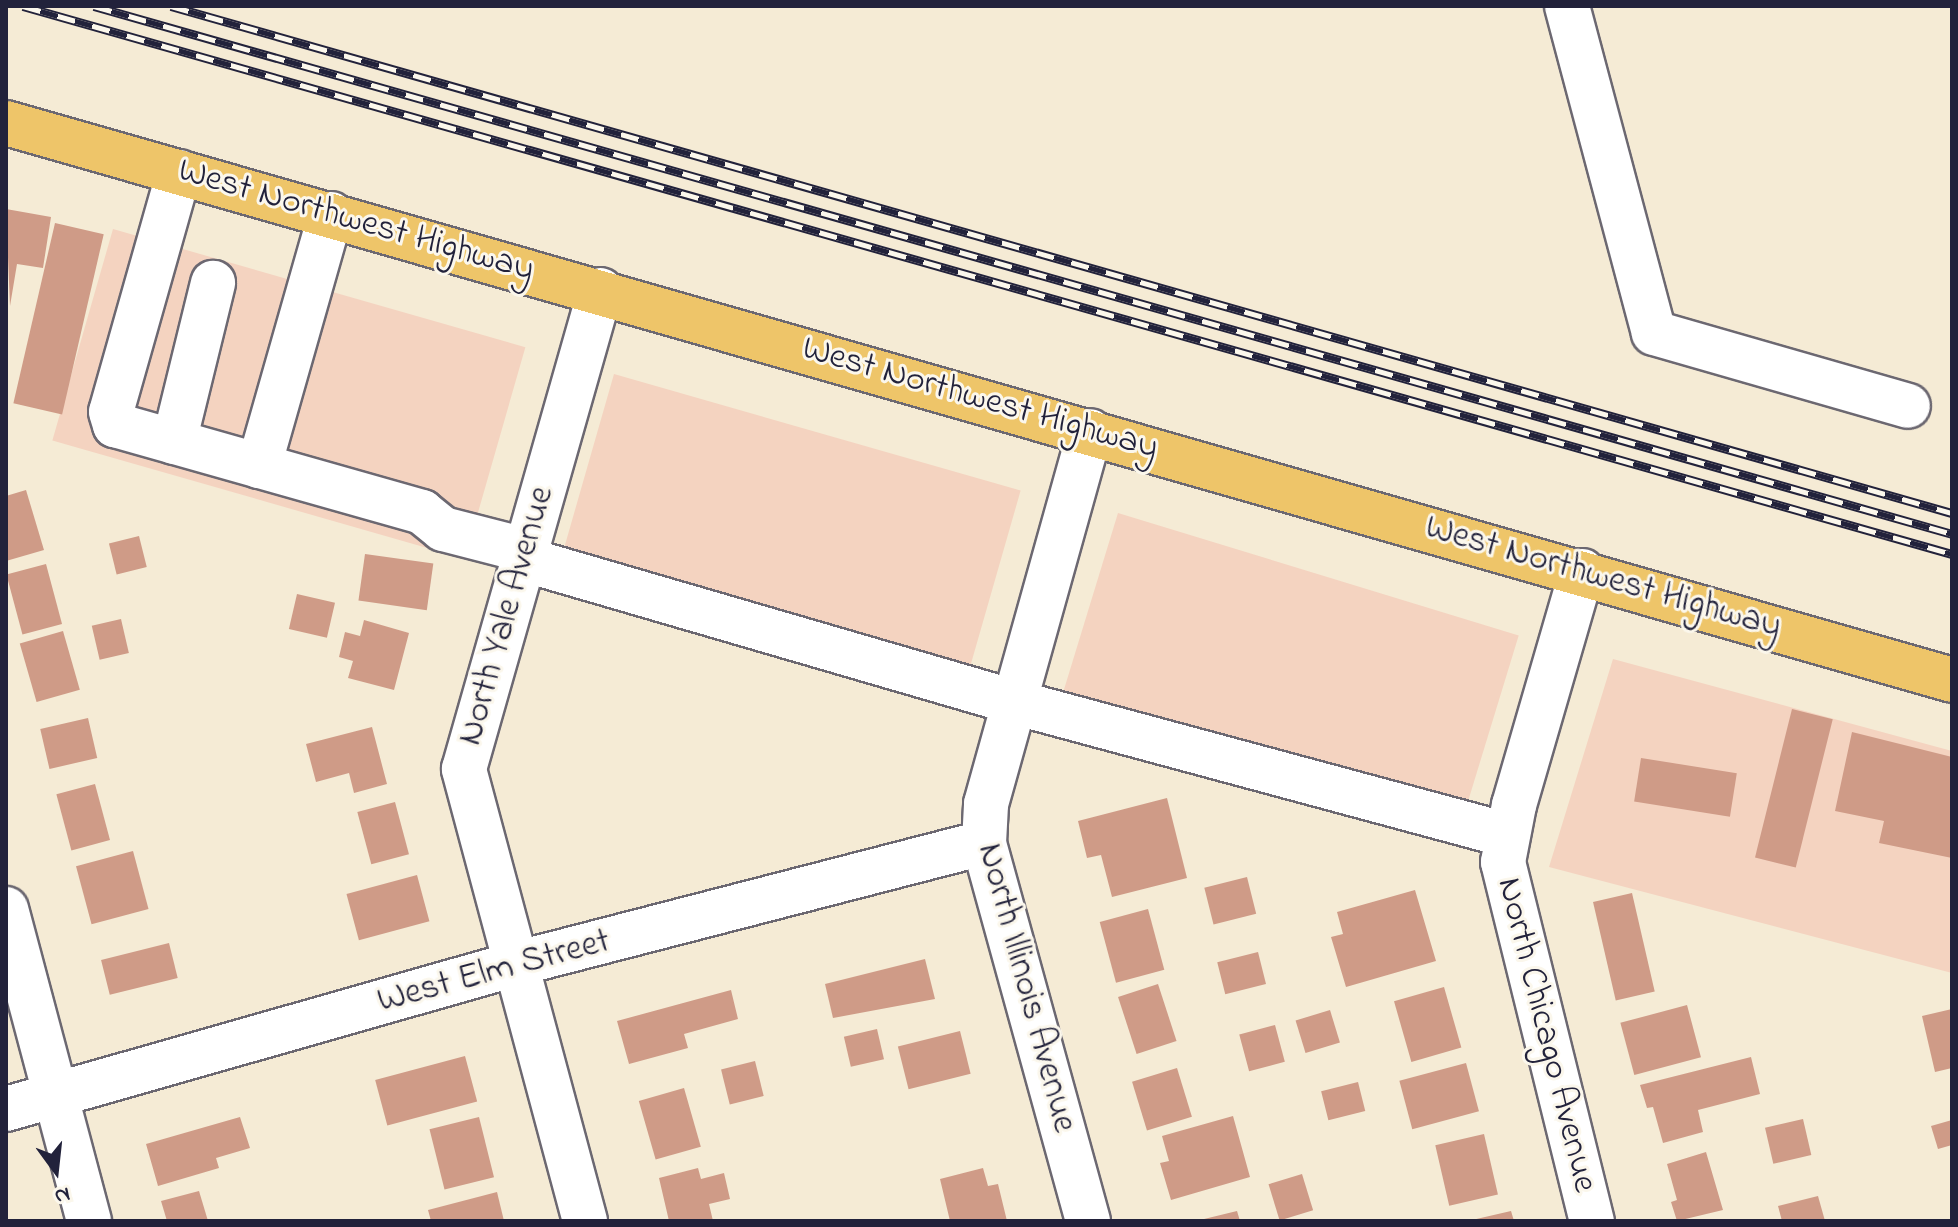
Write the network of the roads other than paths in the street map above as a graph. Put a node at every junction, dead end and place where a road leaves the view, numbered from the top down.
1 (1567, 6) edge
2 (6, 123) edge
3 (179, 172) junction
4 (331, 214) junction
5 (213, 283) dead end
6 (600, 290) junction
7 (1908, 406) dead end
8 (1090, 431) junction
9 (174, 442) junction
10 (259, 466) junction
11 (524, 554) junction
12 (1582, 571) junction
13 (1952, 680) edge
14 (1014, 702) junction
15 (1507, 835) junction
16 (984, 843) junction
17 (6, 909) edge
18 (515, 964) junction
19 (56, 1096) junction
20 (6, 1109) edge
21 (89, 1221) edge
22 (585, 1221) edge
23 (1088, 1221) edge
24 (1592, 1221) edge

1 - 7 street
2 - 3 main road, West Northwest Highway
3 - 4 main road, West Northwest Highway
3 - 9 street
4 - 6 main road, West Northwest Highway
4 - 10 street
5 - 9 street
6 - 8 main road, West Northwest Highway
6 - 11 street, North Yale Avenue
8 - 12 main road, West Northwest Highway
8 - 14 street, North Illinois Avenue
9 - 10 street
10 - 11 street
11 - 14 street
11 - 18 street, North Yale Avenue
12 - 13 main road, West Northwest Highway
12 - 15 street, North Chicago Avenue
14 - 15 street
14 - 16 street, North Illinois Avenue
15 - 24 street, North Chicago Avenue
16 - 18 street, West Elm Street
16 - 23 street, North Illinois Avenue
17 - 19 street
18 - 19 street, West Elm Street
18 - 22 street, North Yale Avenue
19 - 20 street, West Elm Street
19 - 21 street

